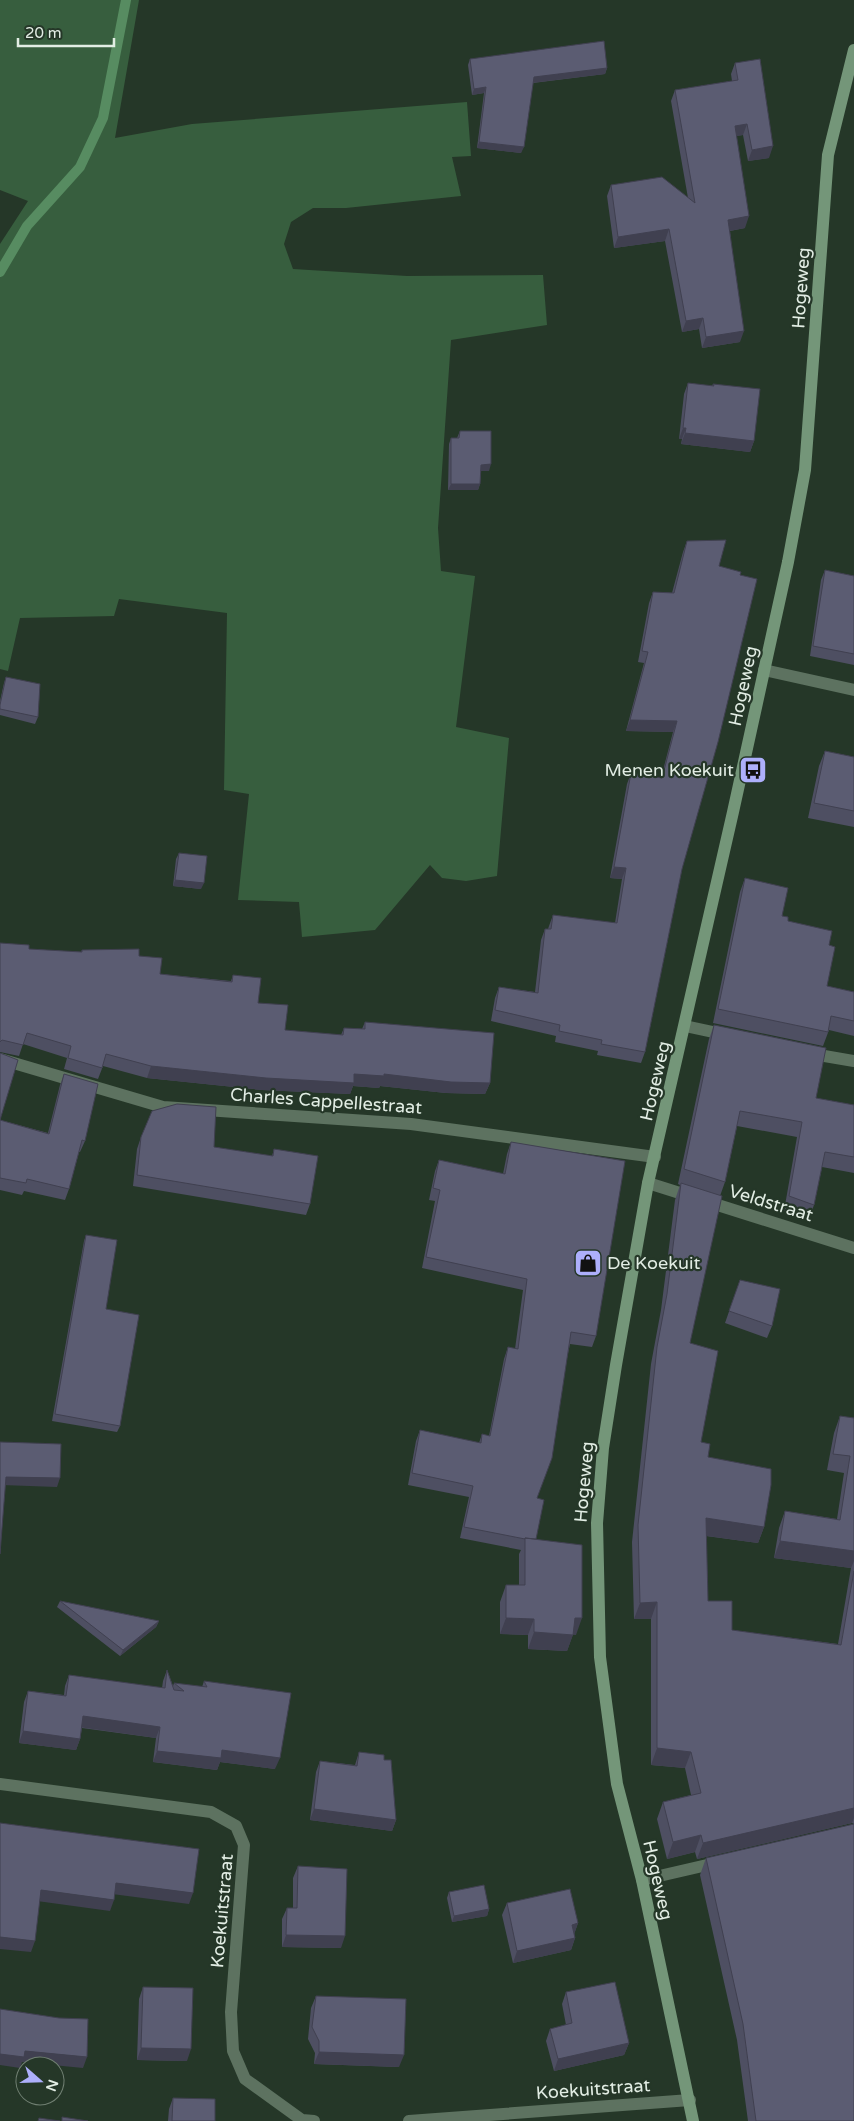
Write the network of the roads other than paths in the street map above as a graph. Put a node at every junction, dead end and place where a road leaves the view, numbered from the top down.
1 (854, 50) edge
2 (764, 670) junction
3 (854, 690) edge
4 (685, 1026) junction
5 (743, 1038) edge
6 (790, 1049) edge
7 (0, 1059) edge
8 (854, 1061) edge
9 (655, 1157) junction
10 (648, 1184) junction
11 (854, 1248) edge
12 (0, 1784) edge
13 (732, 1859) edge
14 (642, 1880) junction
15 (690, 2100) junction
16 (306, 2121) edge
17 (409, 2121) edge
18 (693, 2121) edge

1 - 2 street, Hogeweg
2 - 3 street
2 - 4 street, Hogeweg
4 - 5 street
4 - 9 street, Hogeweg
6 - 8 street
7 - 9 street, Charles Cappellestraat
9 - 10 street, Hogeweg
10 - 11 street, Veldstraat
10 - 14 street, Hogeweg
12 - 16 street, Koekuitstraat
13 - 14 street
14 - 15 street, Hogeweg
15 - 17 street, Koekuitstraat
15 - 18 street, Hogeweg

